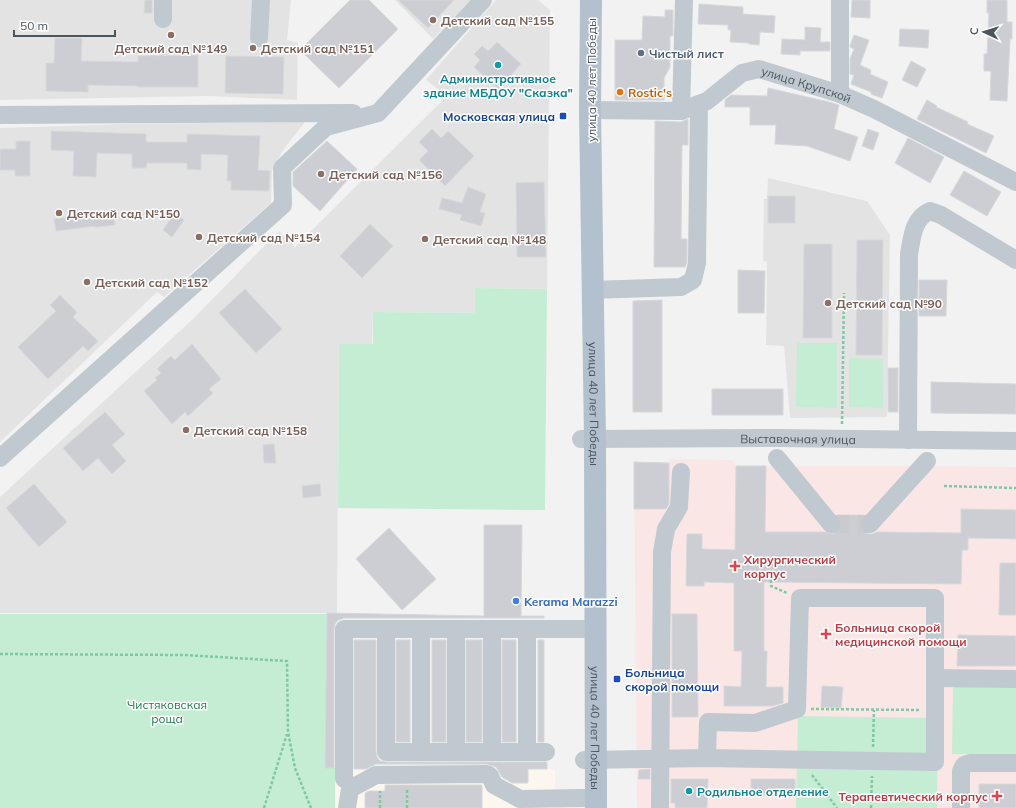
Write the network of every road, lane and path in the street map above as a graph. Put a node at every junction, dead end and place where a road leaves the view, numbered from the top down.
1 (163, 0) edge
2 (260, 0) edge
3 (483, 0) edge
4 (577, 0) edge
5 (591, 0) edge
6 (684, 0) edge
7 (840, 0) edge
8 (163, 19) dead end
9 (259, 38) dead end
10 (840, 94) junction
11 (699, 104) junction
12 (590, 110) junction
13 (681, 111) junction
14 (378, 113) junction
15 (0, 115) edge
16 (1016, 182) edge
17 (1016, 260) edge
18 (592, 290) junction
19 (844, 293) dead end
20 (842, 426) dead end
21 (588, 439) junction
22 (908, 440) junction
23 (1016, 441) edge
24 (0, 458) edge
25 (777, 458) dead end
26 (927, 462) dead end
27 (681, 472) dead end
28 (944, 486) dead end
29 (1016, 488) edge
30 (831, 524) dead end
31 (870, 524) dead end
32 (771, 570) dead end
33 (771, 586) dead end
34 (386, 629) junction
35 (421, 629) junction
36 (456, 629) junction
37 (492, 629) junction
38 (527, 629) junction
39 (583, 629) junction
40 (0, 654) edge
41 (935, 678) junction
42 (1016, 679) edge
43 (797, 709) junction
44 (935, 710) junction
45 (288, 732) junction
46 (421, 752) junction
47 (456, 752) junction
48 (492, 752) junction
49 (527, 752) junction
50 (546, 752) dead end
51 (707, 758) junction
52 (660, 759) junction
53 (799, 759) junction
54 (590, 760) junction
55 (1016, 763) edge
56 (344, 779) dead end
57 (380, 785) dead end
58 (407, 785) dead end
59 (588, 805) edge
60 (264, 808) edge
61 (311, 808) edge
62 (347, 808) edge
63 (380, 808) edge
64 (407, 808) edge
65 (660, 808) edge
66 (837, 808) edge
67 (961, 808) edge

1 - 8 street
2 - 9 street
3 - 14 street
4 - 21 main road, улица 40 лет Победы
5 - 12 main road, улица 40 лет Победы
6 - 13 street
7 - 10 street
10 - 11 street, улица Крупской
10 - 16 street, улица Крупской
11 - 13 street, улица Крупской
11 - 18 street
12 - 13 street, улица Крупской
12 - 18 main road, улица 40 лет Победы
14 - 15 street
14 - 24 street
17 - 22 street
18 - 21 main road, улица 40 лет Победы
19 - 20 path
21 - 22 street, Выставочная улица
21 - 39 main road, улица 40 лет Победы
21 - 54 main road, улица 40 лет Победы
22 - 23 street, Выставочная улица
25 - 30 street
26 - 31 street
27 - 52 street
28 - 29 path
32 - 33 path
34 - 35 street
34 - 46 street
34 - 56 street
35 - 36 street
35 - 46 street
36 - 37 street
36 - 47 street
37 - 38 street
37 - 48 street
38 - 39 street
38 - 49 street
39 - 54 main road, улица 40 лет Победы
40 - 45 path
41 - 42 street
41 - 43 street
41 - 44 street
43 - 44 path
43 - 51 street
44 - 53 street
45 - 60 path
45 - 61 path
46 - 47 street
47 - 48 street
48 - 49 street
49 - 50 street
51 - 52 street
51 - 53 street
52 - 54 street
52 - 65 street
53 - 66 path
54 - 59 main road, улица 40 лет Победы
55 - 67 street
57 - 63 path
58 - 64 path
59 - 62 street

